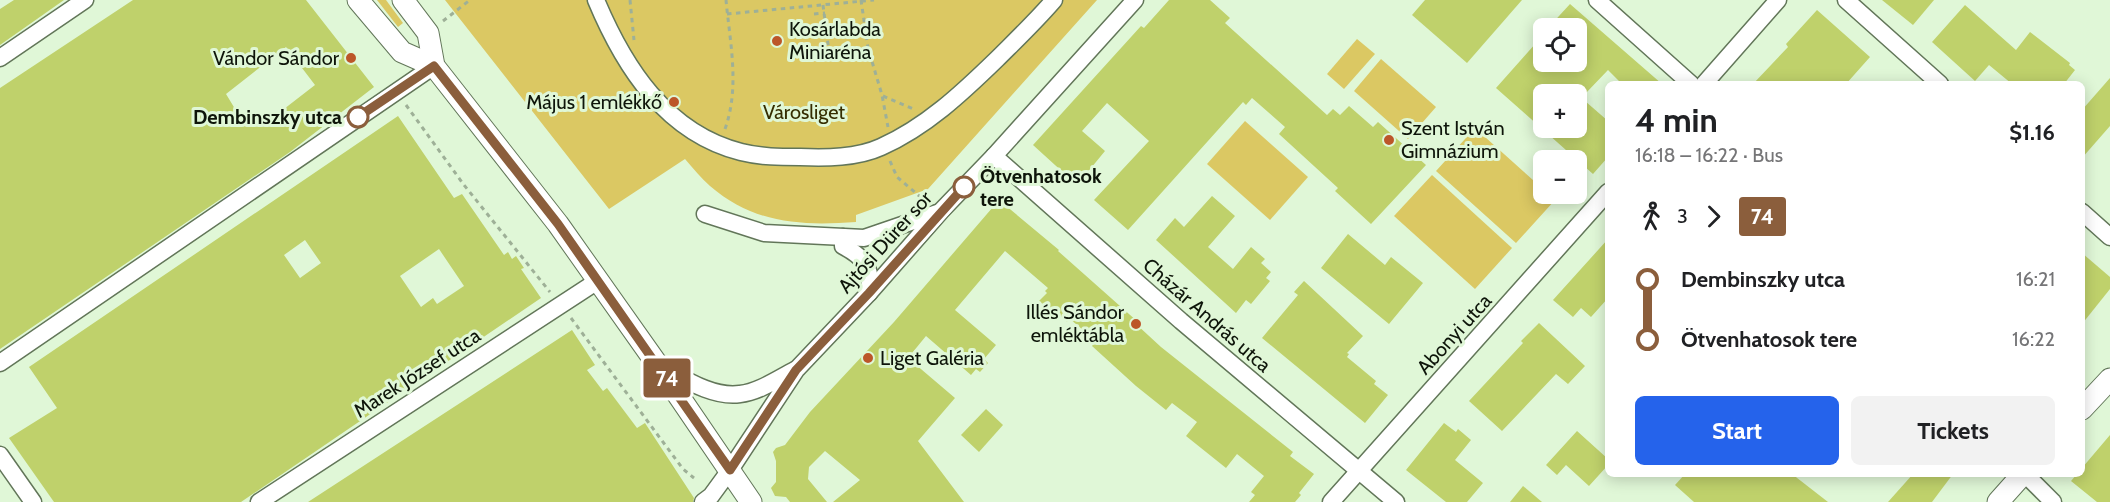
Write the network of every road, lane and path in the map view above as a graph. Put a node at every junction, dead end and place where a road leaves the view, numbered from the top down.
1 (85, 0) edge
2 (358, 0) edge
3 (404, 0) edge
4 (470, 0) edge
5 (596, 0) edge
6 (726, 0) edge
7 (874, 0) edge
8 (1054, 0) edge
9 (1135, 0) edge
10 (1597, 0) edge
11 (1778, 0) edge
12 (1846, 0) edge
13 (861, 1) edge
14 (823, 5) junction
15 (825, 13) junction
16 (814, 14) dead end
17 (727, 15) junction
18 (440, 24) dead end
19 (728, 24) junction
20 (734, 24) dead end
21 (868, 48) junction
22 (0, 58) edge
23 (434, 66) junction
24 (1687, 81) edge
25 (1707, 81) edge
26 (1937, 81) edge
27 (882, 94) junction
28 (401, 98) dead end
29 (927, 121) junction
30 (889, 143) junction
31 (717, 144) junction
32 (994, 156) junction
33 (1605, 195) edge
34 (941, 212) junction
35 (705, 214) dead end
36 (2085, 215) edge
37 (843, 237) junction
38 (2110, 237) edge
39 (599, 280) junction
40 (869, 293) junction
41 (561, 305) junction
42 (0, 363) edge
43 (657, 364) junction
44 (796, 370) junction
45 (2110, 379) edge
46 (2085, 406) edge
47 (0, 455) edge
48 (730, 470) junction
49 (1359, 470) junction
50 (2021, 477) edge
51 (2027, 477) edge
52 (694, 478) dead end
53 (33, 502) edge
54 (260, 502) edge
55 (703, 502) edge
56 (751, 502) edge
57 (1331, 502) edge
58 (1396, 502) edge
59 (1998, 502) edge
60 (2053, 502) edge

1 - 22 street
2 - 23 main road
3 - 23 main road
4 - 18 path
5 - 31 street
6 - 17 path
7 - 13 path
8 - 29 street
9 - 32 street, Ajtósi Dürer sor
10 - 24 street
11 - 25 street
12 - 26 street
13 - 14 path
13 - 21 path
14 - 15 path
14 - 17 path
15 - 16 path
15 - 21 path
17 - 19 path
19 - 20 path
19 - 31 path
21 - 27 path
23 - 39 main road
23 - 42 street
27 - 29 path
27 - 30 path
28 - 41 path
29 - 30 street
30 - 31 street
30 - 34 path
32 - 34 street, Ajtósi Dürer sor
32 - 49 street, Cházár András utca
33 - 49 street, Abonyi utca
34 - 37 street
34 - 40 street, Ajtósi Dürer sor
35 - 37 street
36 - 38 street
37 - 40 street
39 - 41 street, Marek József utca
39 - 43 main road
40 - 44 street, Ajtósi Dürer sor
41 - 52 path
41 - 54 street, Marek József utca
43 - 44 street
43 - 48 main road
44 - 48 street, Ajtósi Dürer sor
45 - 46 main road
47 - 53 street
48 - 55 street, Ajtósi Dürer sor
48 - 56 main road
49 - 57 street, Abonyi utca
49 - 58 street, Cházár András utca
50 - 59 main road
51 - 60 street

